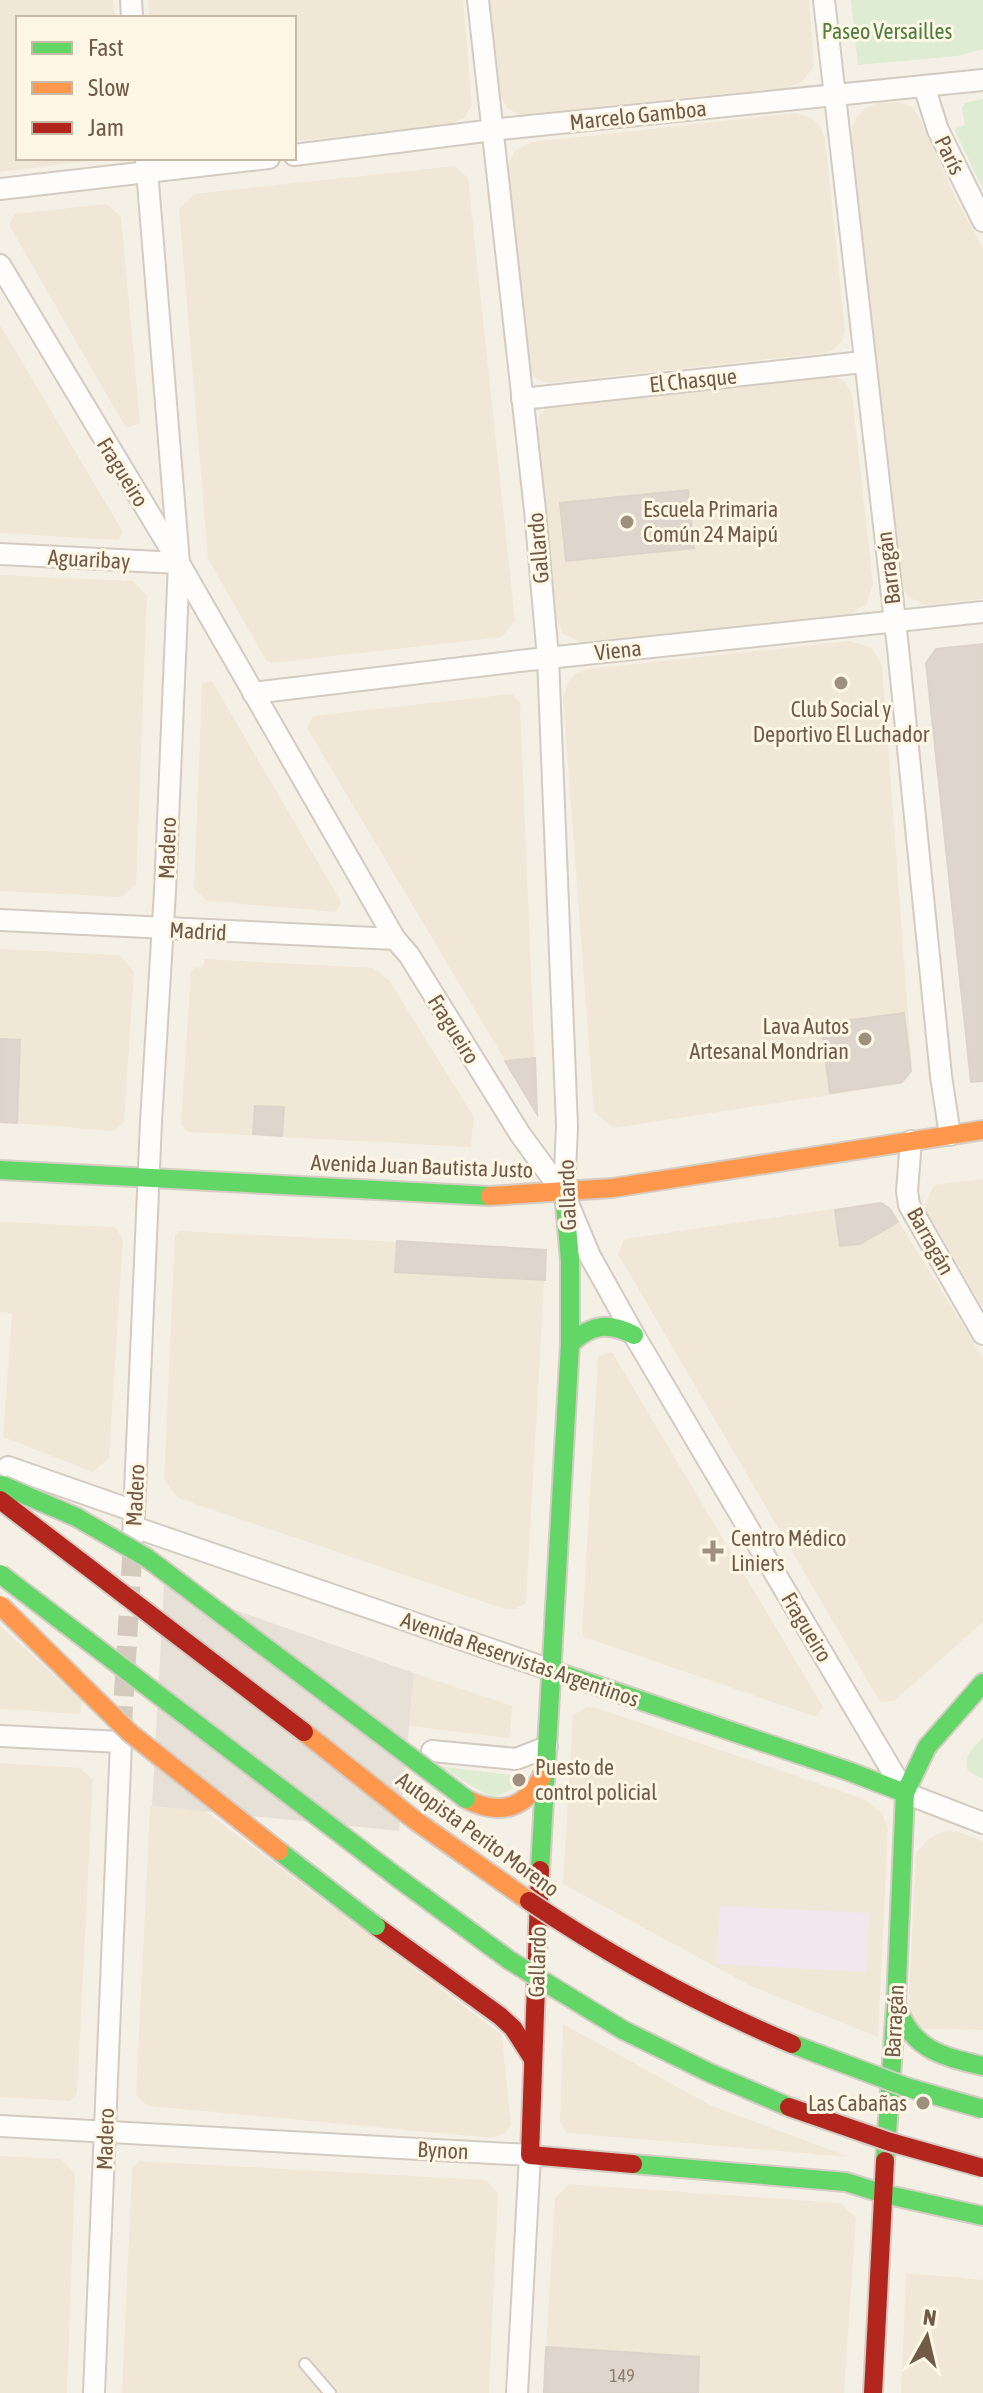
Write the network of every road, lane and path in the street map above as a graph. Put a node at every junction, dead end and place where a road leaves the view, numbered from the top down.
1 (478, 0) edge
2 (824, 0) edge
3 (983, 80) edge
4 (924, 86) junction
5 (835, 95) junction
6 (491, 130) junction
7 (296, 155) edge
8 (234, 160) edge
9 (147, 165) edge
10 (0, 189) edge
11 (983, 221) edge
12 (0, 265) edge
13 (863, 362) junction
14 (522, 399) junction
15 (0, 554) edge
16 (179, 563) junction
17 (983, 612) edge
18 (895, 620) junction
19 (548, 658) junction
20 (253, 693) junction
21 (0, 920) edge
22 (163, 929) junction
23 (395, 939) junction
24 (983, 1130) edge
25 (950, 1135) junction
26 (911, 1141) junction
27 (0, 1170) edge
28 (149, 1177) junction
29 (564, 1194) junction
30 (983, 1334) edge
31 (634, 1335) junction
32 (570, 1344) junction
33 (4, 1476) edge
34 (0, 1500) edge
35 (134, 1525) junction
36 (0, 1574) edge
37 (0, 1605) edge
38 (551, 1670) junction
39 (983, 1683) edge
40 (0, 1736) edge
41 (547, 1747) junction
42 (432, 1751) dead end
43 (544, 1772) junction
44 (905, 1793) junction
45 (983, 1823) edge
46 (896, 2004) junction
47 (533, 2059) junction
48 (983, 2066) edge
49 (983, 2109) edge
50 (0, 2126) edge
51 (105, 2132) junction
52 (530, 2155) junction
53 (983, 2168) edge
54 (884, 2194) junction
55 (983, 2216) edge
56 (305, 2364) dead end
57 (94, 2393) edge
58 (330, 2393) edge
59 (517, 2393) edge
60 (873, 2393) edge

1 - 6 street, Gallardo
2 - 5 street, Barragán
3 - 4 street, Marcelo Gamboa
4 - 5 street, Marcelo Gamboa
4 - 11 street, París
5 - 6 street, Marcelo Gamboa
5 - 13 street, Barragán
6 - 7 street, Marcelo Gamboa
6 - 14 street, Gallardo
8 - 9 street
9 - 10 street
9 - 16 street, Madero
12 - 16 street, Fragueiro
13 - 14 street, El Chasque
13 - 18 street, Barragán
14 - 19 street, Gallardo
15 - 16 street, Aguaribay
16 - 20 street, Fragueiro
16 - 22 street, Madero
17 - 18 street, Viena
18 - 19 street, Viena
18 - 25 street, Barragán
19 - 20 street, Viena
19 - 29 street, Gallardo
20 - 23 street, Fragueiro
21 - 22 street, Madrid
22 - 23 street, Madrid
22 - 28 street, Madero
23 - 29 street, Fragueiro
24 - 25 main road, Avenida Juan Bautista Justo
25 - 26 main road, Avenida Juan Bautista Justo
26 - 29 main road, Avenida Juan Bautista Justo
26 - 30 street, Barragán
27 - 28 main road, Avenida Juan Bautista Justo
28 - 29 main road, Avenida Juan Bautista Justo
28 - 35 street, Madero
29 - 31 street, Fragueiro
29 - 32 main road, Gallardo
31 - 32 main road
31 - 44 street, Fragueiro
32 - 38 main road, Gallardo
33 - 35 street, Avenida Reservistas Argentinos
33 - 43 main road, bridge
34 - 49 main road, Autopista Perito Moreno, bridge
35 - 38 street, Avenida Reservistas Argentinos
36 - 53 main road, bridge
37 - 47 main road, bridge
38 - 41 main road, Gallardo
38 - 44 main road, Avenida Reservistas Argentinos
39 - 44 main road
40 - 51 street, Madero
41 - 42 street
41 - 43 main road, Gallardo
43 - 47 main road, Gallardo
44 - 45 street
44 - 46 main road, Barragán
46 - 48 main road
46 - 54 main road, Barragán
47 - 52 main road, Gallardo
50 - 51 street, Bynon
51 - 52 street, Bynon
51 - 57 street, Madero
52 - 54 main road, Bynon
52 - 59 street, Gallardo
54 - 55 main road, Bynon
54 - 60 main road, Barragán
56 - 58 lane

